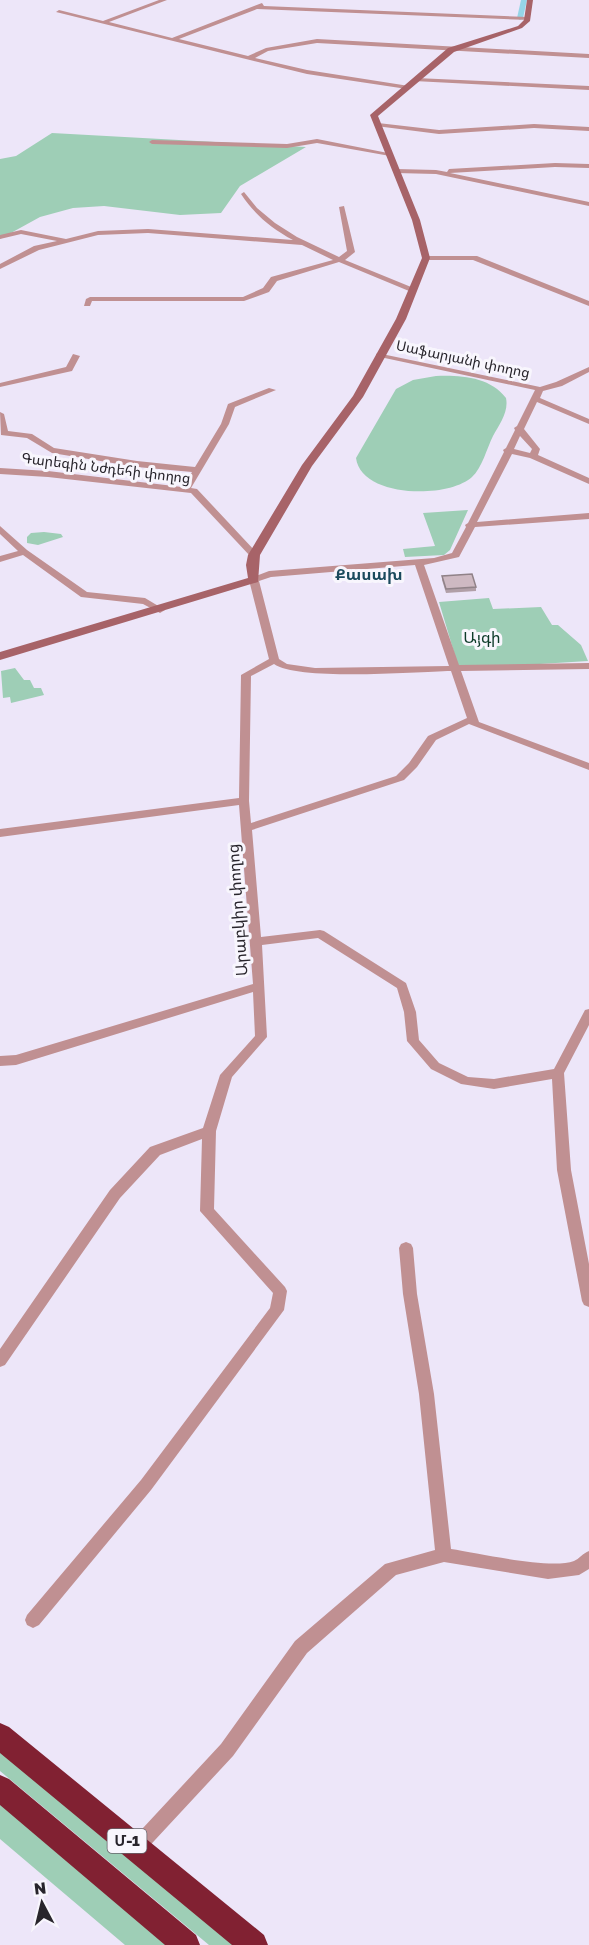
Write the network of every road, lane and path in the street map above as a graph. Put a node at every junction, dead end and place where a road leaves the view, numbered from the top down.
1 (165, 0) edge
2 (274, 0) edge
3 (530, 0) edge
4 (257, 7) junction
5 (59, 12) dead end
6 (527, 19) junction
7 (102, 23) junction
8 (174, 39) junction
9 (459, 48) junction
10 (589, 56) edge
11 (249, 58) junction
12 (416, 80) junction
13 (407, 87) junction
14 (589, 88) edge
15 (378, 125) junction
16 (589, 129) edge
17 (152, 142) dead end
18 (390, 154) junction
19 (589, 166) edge
20 (396, 171) junction
21 (436, 172) junction
22 (244, 194) dead end
23 (589, 204) edge
24 (342, 207) dead end
25 (0, 237) edge
26 (67, 241) junction
27 (300, 243) junction
28 (426, 258) junction
29 (339, 260) junction
30 (0, 267) edge
31 (412, 289) junction
32 (87, 304) dead end
33 (589, 304) edge
34 (380, 355) junction
35 (76, 356) dead end
36 (589, 369) edge
37 (0, 385) edge
38 (540, 389) junction
39 (272, 390) dead end
40 (534, 398) junction
41 (0, 414) edge
42 (589, 422) edge
43 (518, 428) junction
44 (507, 450) junction
45 (533, 456) junction
46 (0, 463) edge
47 (197, 470) junction
48 (0, 471) edge
49 (19, 471) junction
50 (589, 481) edge
51 (185, 490) junction
52 (589, 516) edge
53 (469, 525) junction
54 (0, 529) edge
55 (24, 552) junction
56 (254, 555) junction
57 (0, 559) edge
58 (420, 562) junction
59 (254, 580) junction
60 (160, 610) junction
61 (0, 656) edge
62 (274, 660) junction
63 (589, 666) edge
64 (456, 669) junction
65 (472, 719) junction
66 (589, 767) edge
67 (244, 801) junction
68 (247, 828) junction
69 (0, 833) edge
70 (257, 942) junction
71 (259, 986) junction
72 (589, 1013) edge
73 (0, 1061) edge
74 (558, 1073) junction
75 (209, 1131) junction
76 (406, 1248) dead end
77 (589, 1301) edge
78 (0, 1361) edge
79 (444, 1555) junction
80 (589, 1558) edge
81 (33, 1620) dead end
82 (0, 1736) edge
83 (0, 1788) edge
84 (136, 1848) junction
85 (186, 1945) edge
86 (254, 1945) edge

1 - 7 street
2 - 4 street
3 - 6 street
4 - 6 street
4 - 8 street
5 - 7 street
6 - 9 street
7 - 8 street
8 - 11 street
9 - 10 street
9 - 11 street
9 - 12 street
11 - 13 street
12 - 13 street
12 - 14 street
13 - 15 street
15 - 16 street
15 - 18 street
17 - 18 street
18 - 20 street
19 - 21 street
20 - 21 street
20 - 28 street
21 - 23 street
22 - 27 street
24 - 29 street
25 - 26 street
26 - 27 street
26 - 30 street
27 - 29 street
28 - 31 street
28 - 33 street
29 - 31 street
29 - 32 street
31 - 34 street
34 - 38 street, Սաֆարյանի փողոց
34 - 56 street
35 - 37 street
36 - 38 street
38 - 40 street
39 - 47 street
40 - 42 street, Սաֆարյանի փողոց
40 - 43 street
41 - 47 street
43 - 44 street
43 - 45 street
44 - 45 street
44 - 53 street
45 - 50 street
46 - 49 street
47 - 51 street
48 - 49 street, Գարեգին Նժդեհի փողոց
49 - 51 street, Գարեգին Նժդեհի փողոց
51 - 56 street, Գարեգին Նժդեհի փողոց
52 - 53 street
53 - 58 street
54 - 55 street
55 - 57 street
55 - 60 street
56 - 59 street
58 - 59 street
58 - 64 street
59 - 60 street
59 - 62 street
60 - 61 street
62 - 64 street
62 - 67 street, Արաբկիր փողոց
63 - 64 street
64 - 65 street
65 - 66 street
65 - 68 street
67 - 68 street, Արաբկիր փողոց
67 - 69 street
68 - 70 street, Արաբկիր փողոց
70 - 71 street, Արաբկիր փողոց
70 - 74 street
71 - 73 street, Արաբկիր փողոց
71 - 75 street
72 - 74 street
74 - 77 street
75 - 78 street
75 - 81 street
76 - 79 street
79 - 80 street
79 - 84 street
82 - 84 highway, Մ-1
83 - 85 highway, Մ-1
84 - 86 highway, Մ-1

